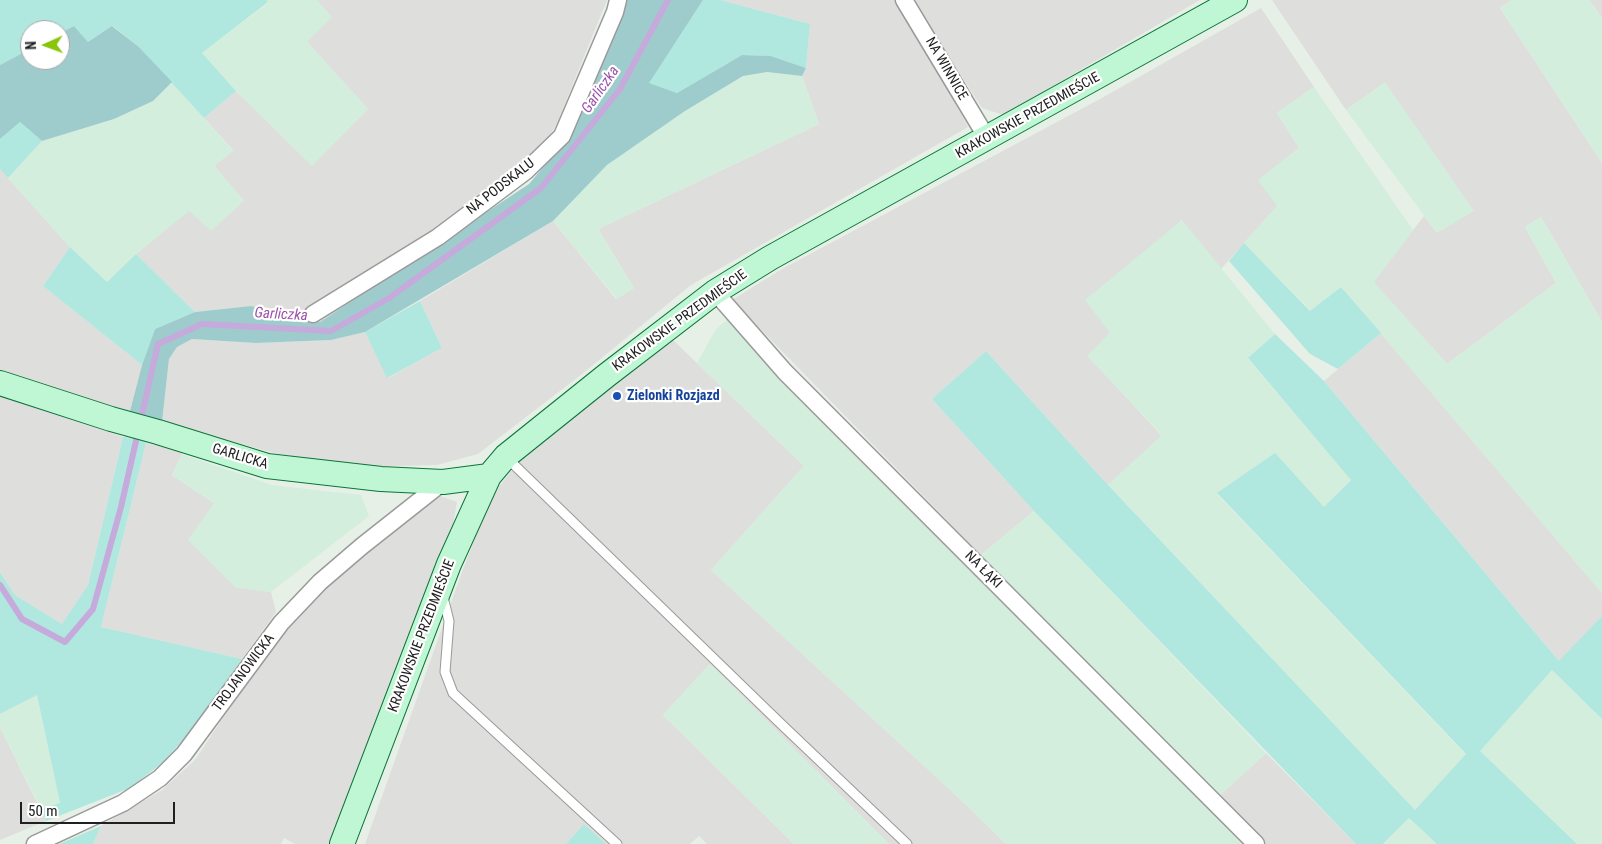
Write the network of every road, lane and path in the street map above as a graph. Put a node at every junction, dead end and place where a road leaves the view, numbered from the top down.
1 (618, 0) edge
2 (904, 0) edge
3 (1235, 0) edge
4 (987, 138) junction
5 (715, 292) junction
6 (314, 314) dead end
7 (0, 384) edge
8 (506, 456) junction
9 (489, 476) junction
10 (443, 482) junction
11 (440, 587) junction
12 (35, 844) edge
13 (342, 844) edge
14 (617, 844) edge
15 (907, 844) edge
16 (1256, 844) edge

1 - 6 street, NA PODSKALU
2 - 4 street, NA WINNICE
3 - 4 main road, KRAKOWSKIE PRZEDMIEŚCIE
4 - 5 main road, KRAKOWSKIE PRZEDMIEŚCIE
5 - 8 main road, KRAKOWSKIE PRZEDMIEŚCIE
5 - 16 street, NA ŁĄKI
7 - 10 main road, GARLICKA
8 - 9 main road, KRAKOWSKIE PRZEDMIEŚCIE
8 - 15 lane
9 - 10 main road, GARLICKA
9 - 11 main road, KRAKOWSKIE PRZEDMIEŚCIE
10 - 12 street, TROJANOWICKA
11 - 13 main road, KRAKOWSKIE PRZEDMIEŚCIE
11 - 14 lane

